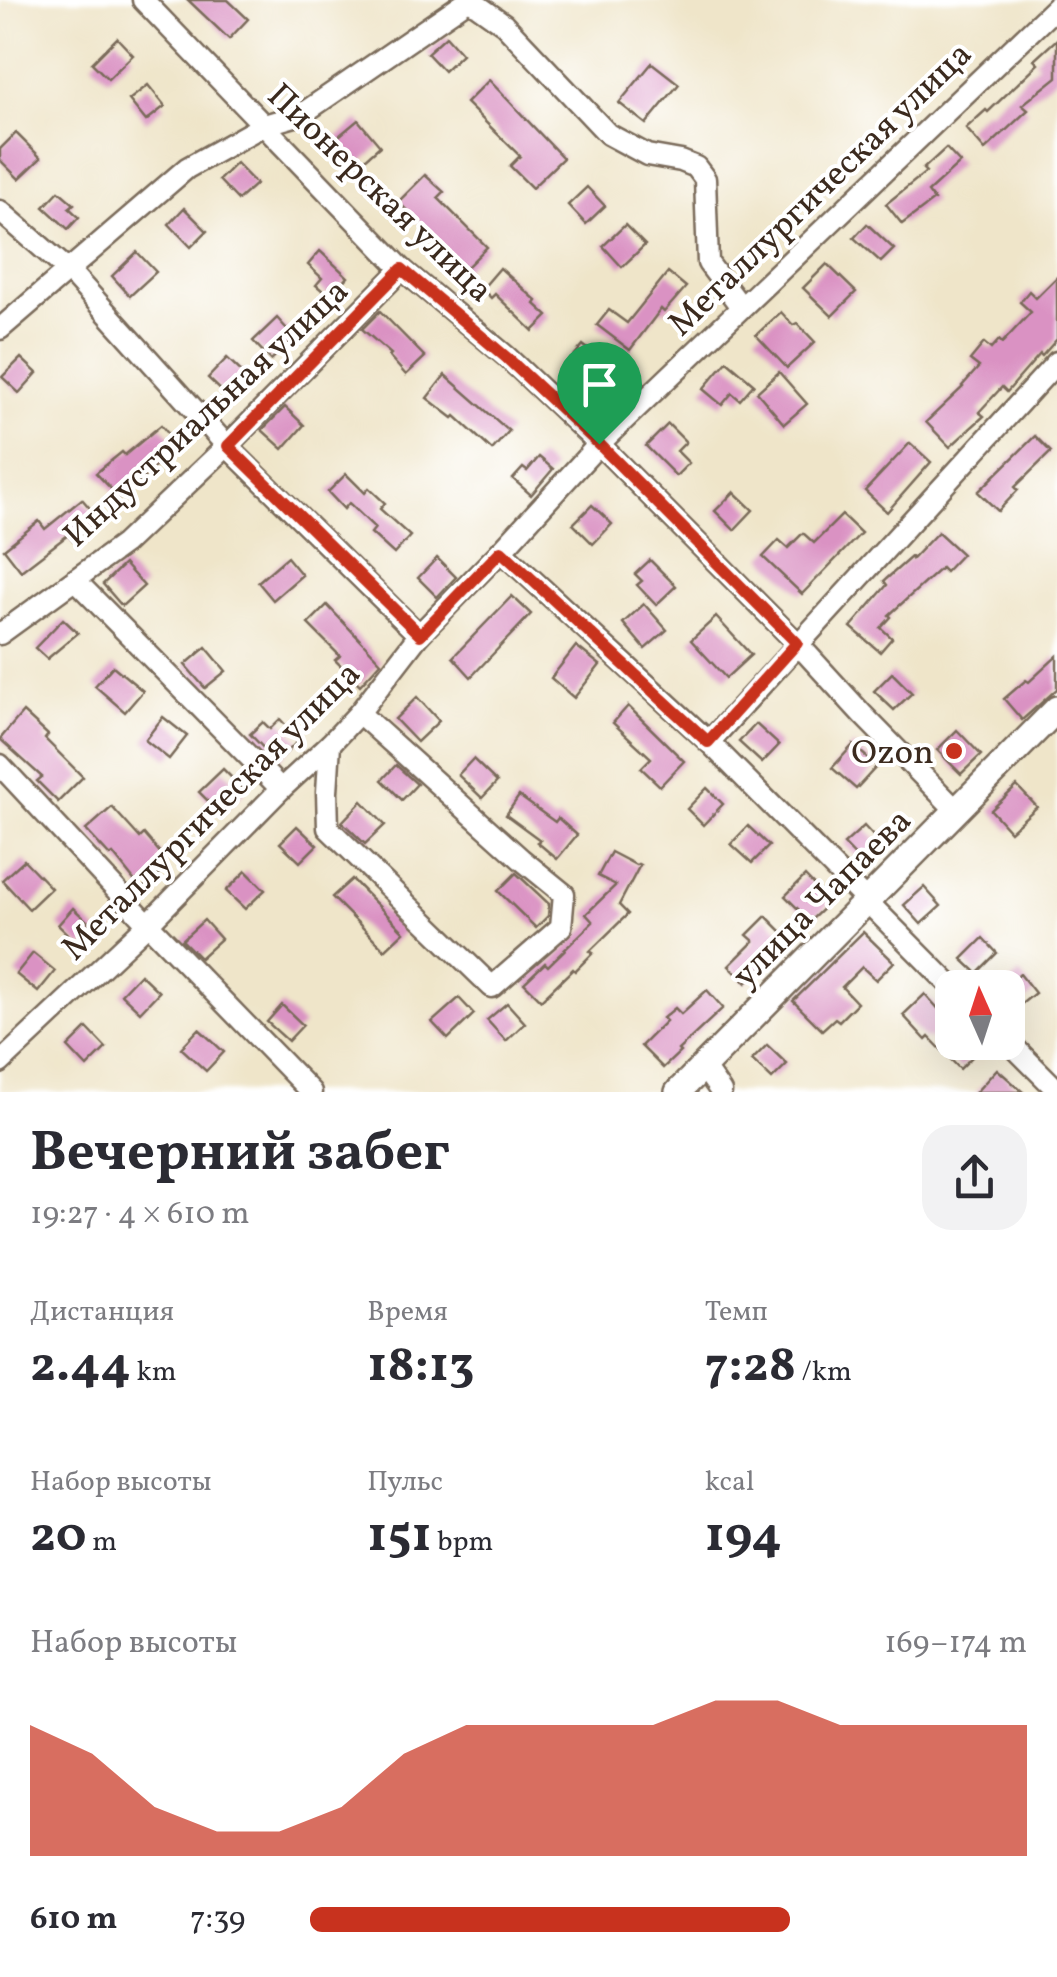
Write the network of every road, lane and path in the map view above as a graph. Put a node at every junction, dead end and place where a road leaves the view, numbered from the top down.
1 (144, 0) edge
2 (469, 0) edge
3 (1057, 6) edge
4 (264, 125) junction
5 (0, 211) edge
6 (402, 269) junction
7 (69, 271) junction
8 (741, 307) junction
9 (0, 330) edge
10 (1057, 362) edge
11 (599, 444) junction
12 (228, 446) junction
13 (501, 551) junction
14 (75, 580) junction
15 (0, 634) edge
16 (420, 635) junction
17 (797, 643) junction
18 (1057, 709) edge
19 (359, 713) junction
20 (708, 742) junction
21 (330, 744) junction
22 (0, 765) edge
23 (281, 789) junction
24 (956, 810) junction
25 (867, 902) junction
26 (148, 924) junction
27 (935, 970) edge
28 (1025, 1058) edge
29 (0, 1063) edge
30 (703, 1066) junction
31 (1057, 1090) edge
32 (312, 1092) edge
33 (678, 1092) edge
34 (721, 1092) edge

1 - 4 street, Пионерская улица
2 - 4 street
2 - 8 street
3 - 8 street, Металлургическая улица
4 - 6 street, Пионерская улица
4 - 7 street
5 - 7 street
6 - 11 street, Пионерская улица
6 - 12 street, Индустриальная улица
7 - 9 street
7 - 12 street
8 - 11 street, Металлургическая улица
10 - 17 street
11 - 13 street, Металлургическая улица
11 - 17 street, Пионерская улица
12 - 14 street, Индустриальная улица
12 - 16 street
13 - 16 street, Металлургическая улица
13 - 20 street
14 - 15 street, Индустриальная улица
14 - 23 street
16 - 19 street, Металлургическая улица
17 - 20 street
17 - 24 street, Пионерская улица
18 - 24 street, улица Чапаева
19 - 21 street, Металлургическая улица
19 - 21 street
20 - 25 street
21 - 23 street, Металлургическая улица
22 - 26 street
23 - 26 street, Металлургическая улица
24 - 25 street, улица Чапаева
25 - 27 street
25 - 30 street, улица Чапаева
26 - 29 street, Металлургическая улица
26 - 32 street
28 - 31 street
30 - 33 street, улица Чапаева
30 - 34 street

